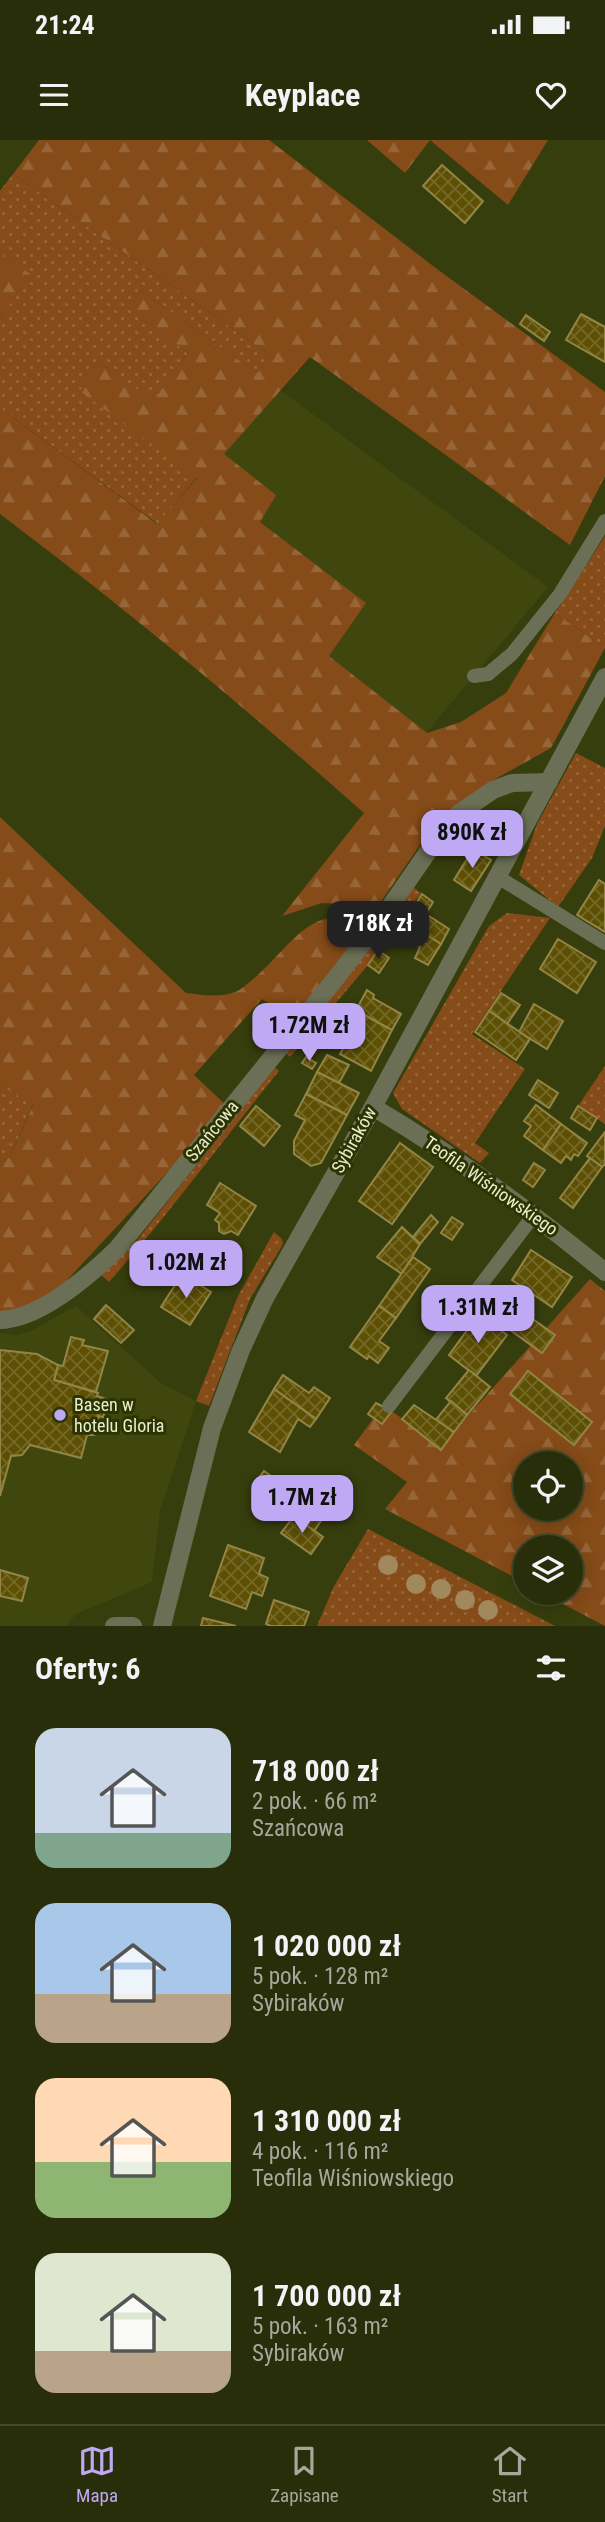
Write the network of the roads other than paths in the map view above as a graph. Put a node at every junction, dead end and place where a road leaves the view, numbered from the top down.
1 (605, 521) edge
2 (474, 676) dead end
3 (605, 677) edge
4 (549, 782) junction
5 (498, 877) junction
6 (605, 943) edge
7 (373, 1107) junction
8 (534, 1215) junction
9 (605, 1272) edge
10 (0, 1320) edge
11 (389, 1406) dead end
12 (114, 1626) edge
13 (133, 1626) edge
14 (163, 1626) edge

1 - 2 lane
3 - 4 street, Sybiraków
4 - 5 street, Sybiraków
4 - 10 street, Szańcowa
5 - 6 lane
5 - 7 street, Sybiraków
7 - 8 street, Teofila Wiśniowskiego
7 - 14 street, Sybiraków
8 - 9 street, Teofila Wiśniowskiego
8 - 11 lane
12 - 13 street

